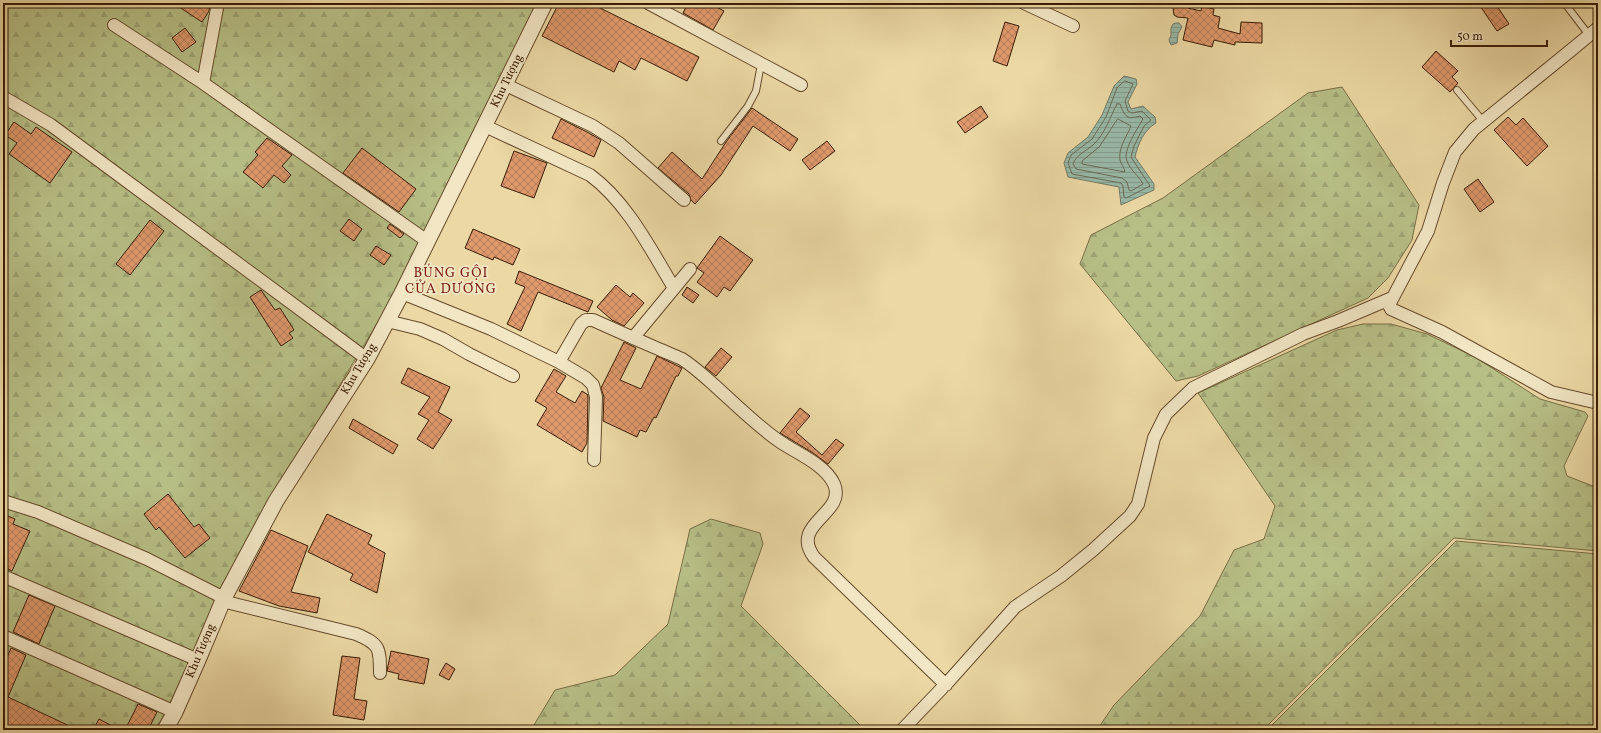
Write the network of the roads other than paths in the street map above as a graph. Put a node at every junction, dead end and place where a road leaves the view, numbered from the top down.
1 (218, 3) edge
2 (545, 3) edge
3 (648, 3) edge
4 (1030, 4) edge
5 (1566, 5) dead end
6 (114, 25) dead end
7 (1072, 26) dead end
8 (1594, 31) edge
9 (762, 64) junction
10 (203, 83) junction
11 (504, 84) junction
12 (801, 85) dead end
13 (1457, 90) dead end
14 (3, 97) edge
15 (1483, 121) junction
16 (485, 126) junction
17 (721, 141) dead end
18 (684, 200) dead end
19 (427, 241) junction
20 (690, 269) dead end
21 (674, 288) junction
22 (402, 292) junction
23 (1392, 298) junction
24 (387, 321) junction
25 (633, 338) junction
26 (367, 359) junction
27 (559, 362) junction
28 (513, 376) dead end
29 (1598, 403) edge
30 (594, 460) dead end
31 (3, 501) edge
32 (3, 576) edge
33 (223, 600) junction
34 (3, 636) edge
35 (198, 660) junction
36 (380, 674) dead end
37 (946, 685) junction
38 (175, 712) junction
39 (165, 730) edge
40 (902, 730) edge

1 - 10 street
2 - 11 street, Khu Tượng
3 - 9 street
4 - 7 street
5 - 8 lane
6 - 10 street
8 - 15 street
9 - 12 street
9 - 17 lane
10 - 19 street
11 - 16 street, Khu Tượng
11 - 18 street
13 - 15 lane
14 - 26 street
15 - 23 street
16 - 19 street, Khu Tượng
16 - 21 street
19 - 22 street, Khu Tượng
20 - 21 street
21 - 25 street
22 - 24 street, Khu Tượng
22 - 27 street
23 - 29 street
23 - 37 street
24 - 26 street, Khu Tượng
24 - 28 street
25 - 27 street
25 - 37 street
26 - 33 street, Khu Tượng
27 - 30 street
31 - 33 street
32 - 35 street
33 - 35 street, Khu Tượng
33 - 36 street
34 - 38 street
35 - 38 street, Khu Tượng
37 - 40 street
38 - 39 street, Khu Tượng

